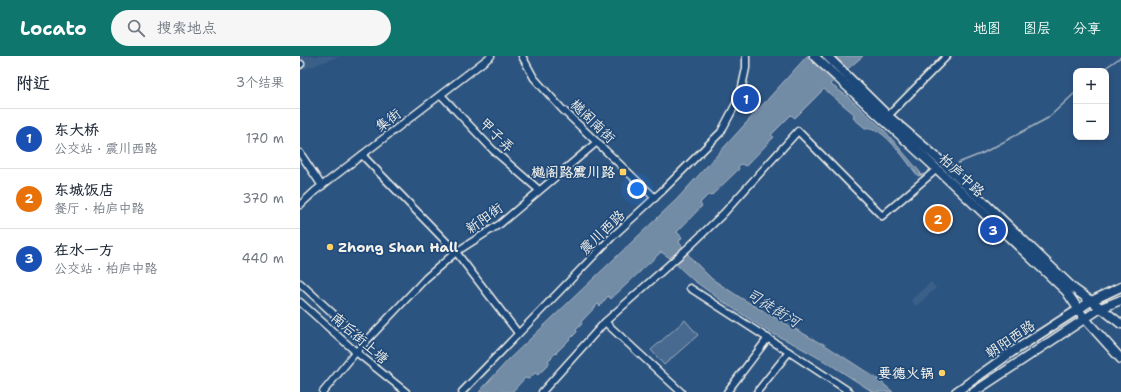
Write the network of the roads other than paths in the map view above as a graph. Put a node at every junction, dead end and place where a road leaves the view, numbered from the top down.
1 (491, 56) edge
2 (522, 56) edge
3 (746, 56) edge
4 (814, 56) edge
5 (827, 56) edge
6 (947, 56) edge
7 (853, 87) junction
8 (441, 95) junction
9 (888, 116) junction
10 (597, 142) junction
11 (300, 153) edge
12 (362, 155) junction
13 (937, 169) junction
14 (322, 186) junction
15 (539, 190) junction
16 (655, 198) junction
17 (300, 205) edge
18 (456, 252) junction
19 (300, 283) edge
20 (1121, 287) edge
21 (690, 288) dead end
22 (1121, 300) edge
23 (1091, 301) junction
24 (300, 303) edge
25 (1101, 308) junction
26 (1079, 309) junction
27 (1085, 319) junction
28 (605, 322) junction
29 (1121, 324) edge
30 (518, 334) junction
31 (768, 338) junction
32 (365, 343) junction
33 (356, 352) junction
34 (789, 352) junction
35 (1121, 360) edge
36 (323, 392) edge
37 (406, 392) edge
38 (462, 392) edge
39 (542, 392) edge
40 (680, 392) edge
41 (726, 392) edge
42 (757, 392) edge
43 (850, 392) edge
44 (956, 392) edge
45 (974, 392) edge

1 - 8 street, 集街
2 - 10 street, 樾阁南街
3 - 16 street, 震川西路
4 - 7 main road, 柏庐中路
5 - 7 main road, 柏庐中路
6 - 9 street
7 - 9 main road, 柏庐中路
7 - 13 main road, 柏庐中路
8 - 12 street, 集街
8 - 15 street, 甲子弄
9 - 23 main road, 柏庐中路
10 - 15 street, 新阳街
10 - 16 street, 樾阁南街
11 - 14 street
12 - 14 street, 集街
12 - 18 street
13 - 26 main road, 柏庐中路
13 - 28 street
14 - 17 street, 集街
15 - 18 street, 新阳街
16 - 30 street, 震川西路
18 - 30 street
18 - 32 street, 新阳街
19 - 32 street
20 - 23 main road, 朝阳西路
21 - 31 street
22 - 25 main road, 朝阳西路
23 - 25 main road, 柏庐中路
23 - 26 main road, 朝阳西路
24 - 33 street, 南后街上塘
25 - 27 main road, 朝阳西路
25 - 29 main road, 柏庐中路
26 - 27 main road, 柏庐中路
26 - 44 main road, 朝阳西路
27 - 35 main road, 柏庐中路
27 - 45 main road, 朝阳西路
28 - 39 street
28 - 40 street
30 - 38 street, 震川西路
31 - 34 street
31 - 41 street
32 - 33 street, 新阳街
33 - 36 street, 新阳街
33 - 37 street, 南后街上塘
34 - 42 street
34 - 43 street

